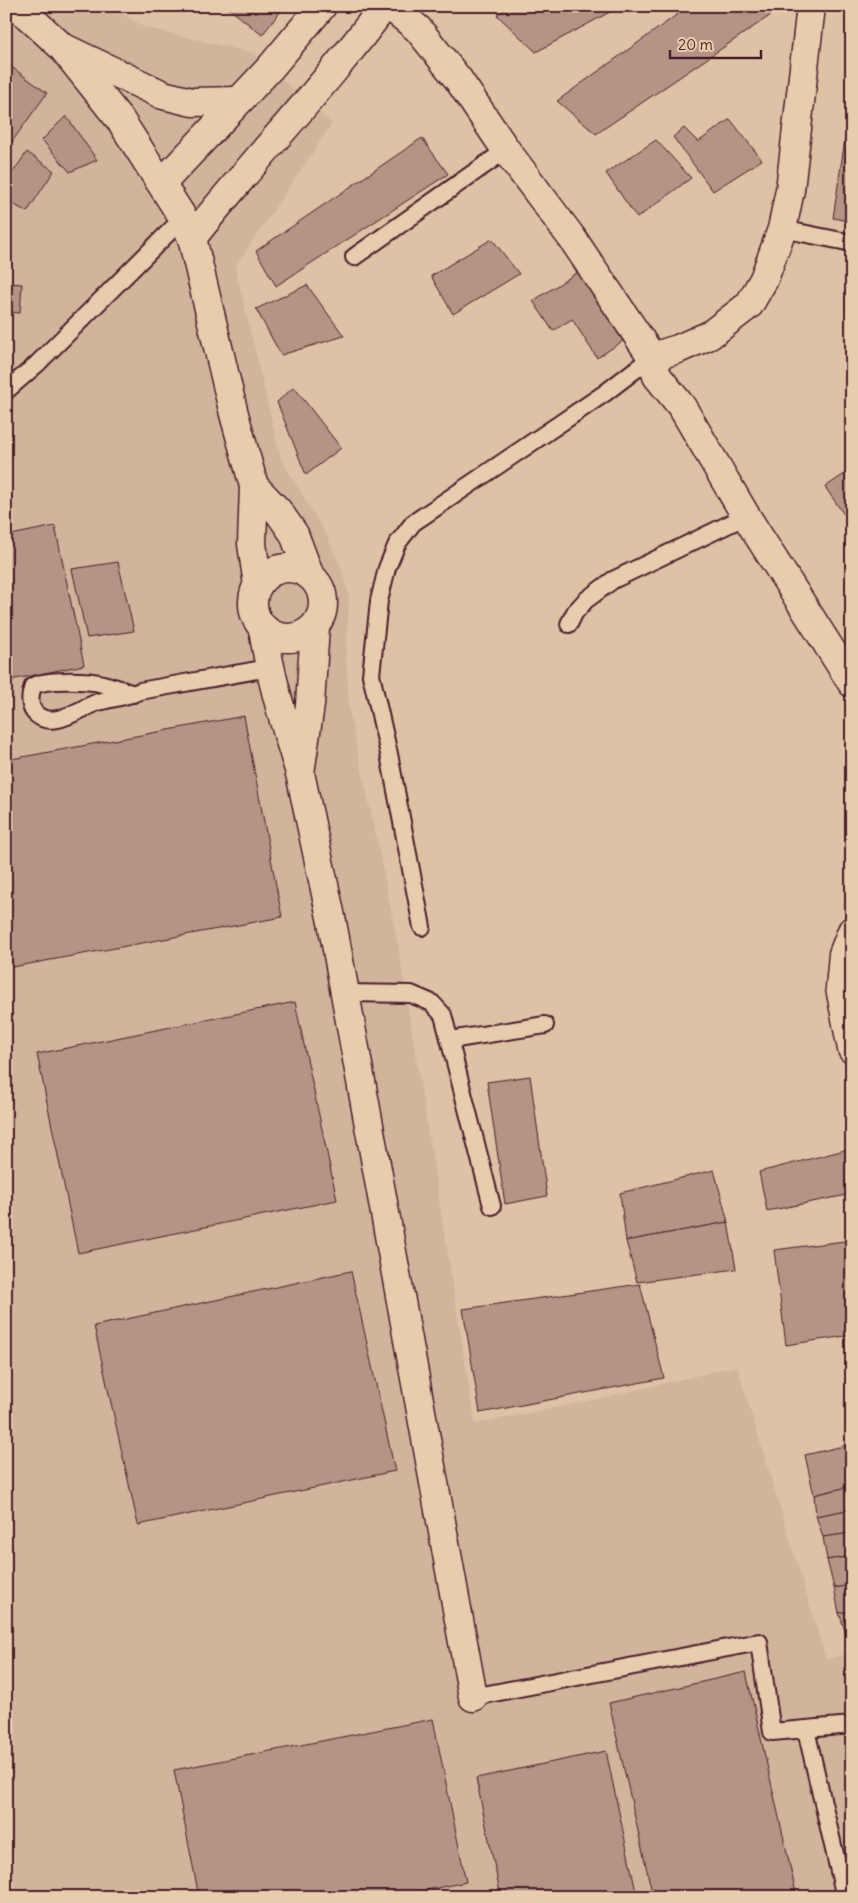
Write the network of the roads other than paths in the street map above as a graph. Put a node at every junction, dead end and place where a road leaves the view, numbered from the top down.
1 (17, 6) edge
2 (322, 6) edge
3 (384, 6) edge
4 (390, 6) edge
5 (811, 6) edge
6 (62, 48) junction
7 (238, 101) junction
8 (506, 150) junction
9 (162, 183) junction
10 (188, 228) junction
11 (782, 229) junction
12 (852, 243) edge
13 (354, 258) dead end
14 (652, 357) junction
15 (6, 391) edge
16 (254, 486) junction
17 (746, 516) junction
18 (309, 574) junction
19 (258, 585) junction
20 (569, 624) dead end
21 (315, 626) junction
22 (263, 628) junction
23 (269, 668) junction
24 (852, 684) edge
25 (133, 694) junction
26 (300, 774) junction
27 (422, 927) dead end
28 (852, 931) edge
29 (345, 993) junction
30 (545, 1025) dead end
31 (450, 1040) junction
32 (852, 1049) edge
33 (492, 1206) dead end
34 (473, 1697) joint
35 (852, 1726) edge
36 (806, 1730) junction
37 (845, 1897) edge

1 - 6 street
2 - 7 street
3 - 10 street
4 - 8 street
5 - 11 street
6 - 7 street
6 - 9 street
7 - 9 street
8 - 13 lane
8 - 14 street
9 - 10 street
10 - 15 lane
10 - 16 street
11 - 12 lane
11 - 14 street
14 - 17 street
14 - 27 lane
16 - 18 street
16 - 19 street
17 - 20 lane
17 - 24 street
18 - 19 street
18 - 21 street
19 - 22 street
21 - 22 street
21 - 26 street
22 - 23 street
23 - 25 lane
23 - 26 street
25 - 25 lane
26 - 29 street
28 - 32 street
29 - 31 lane
29 - 34 street
30 - 31 lane
31 - 33 lane
34 - 36 lane
35 - 36 lane
36 - 37 lane

